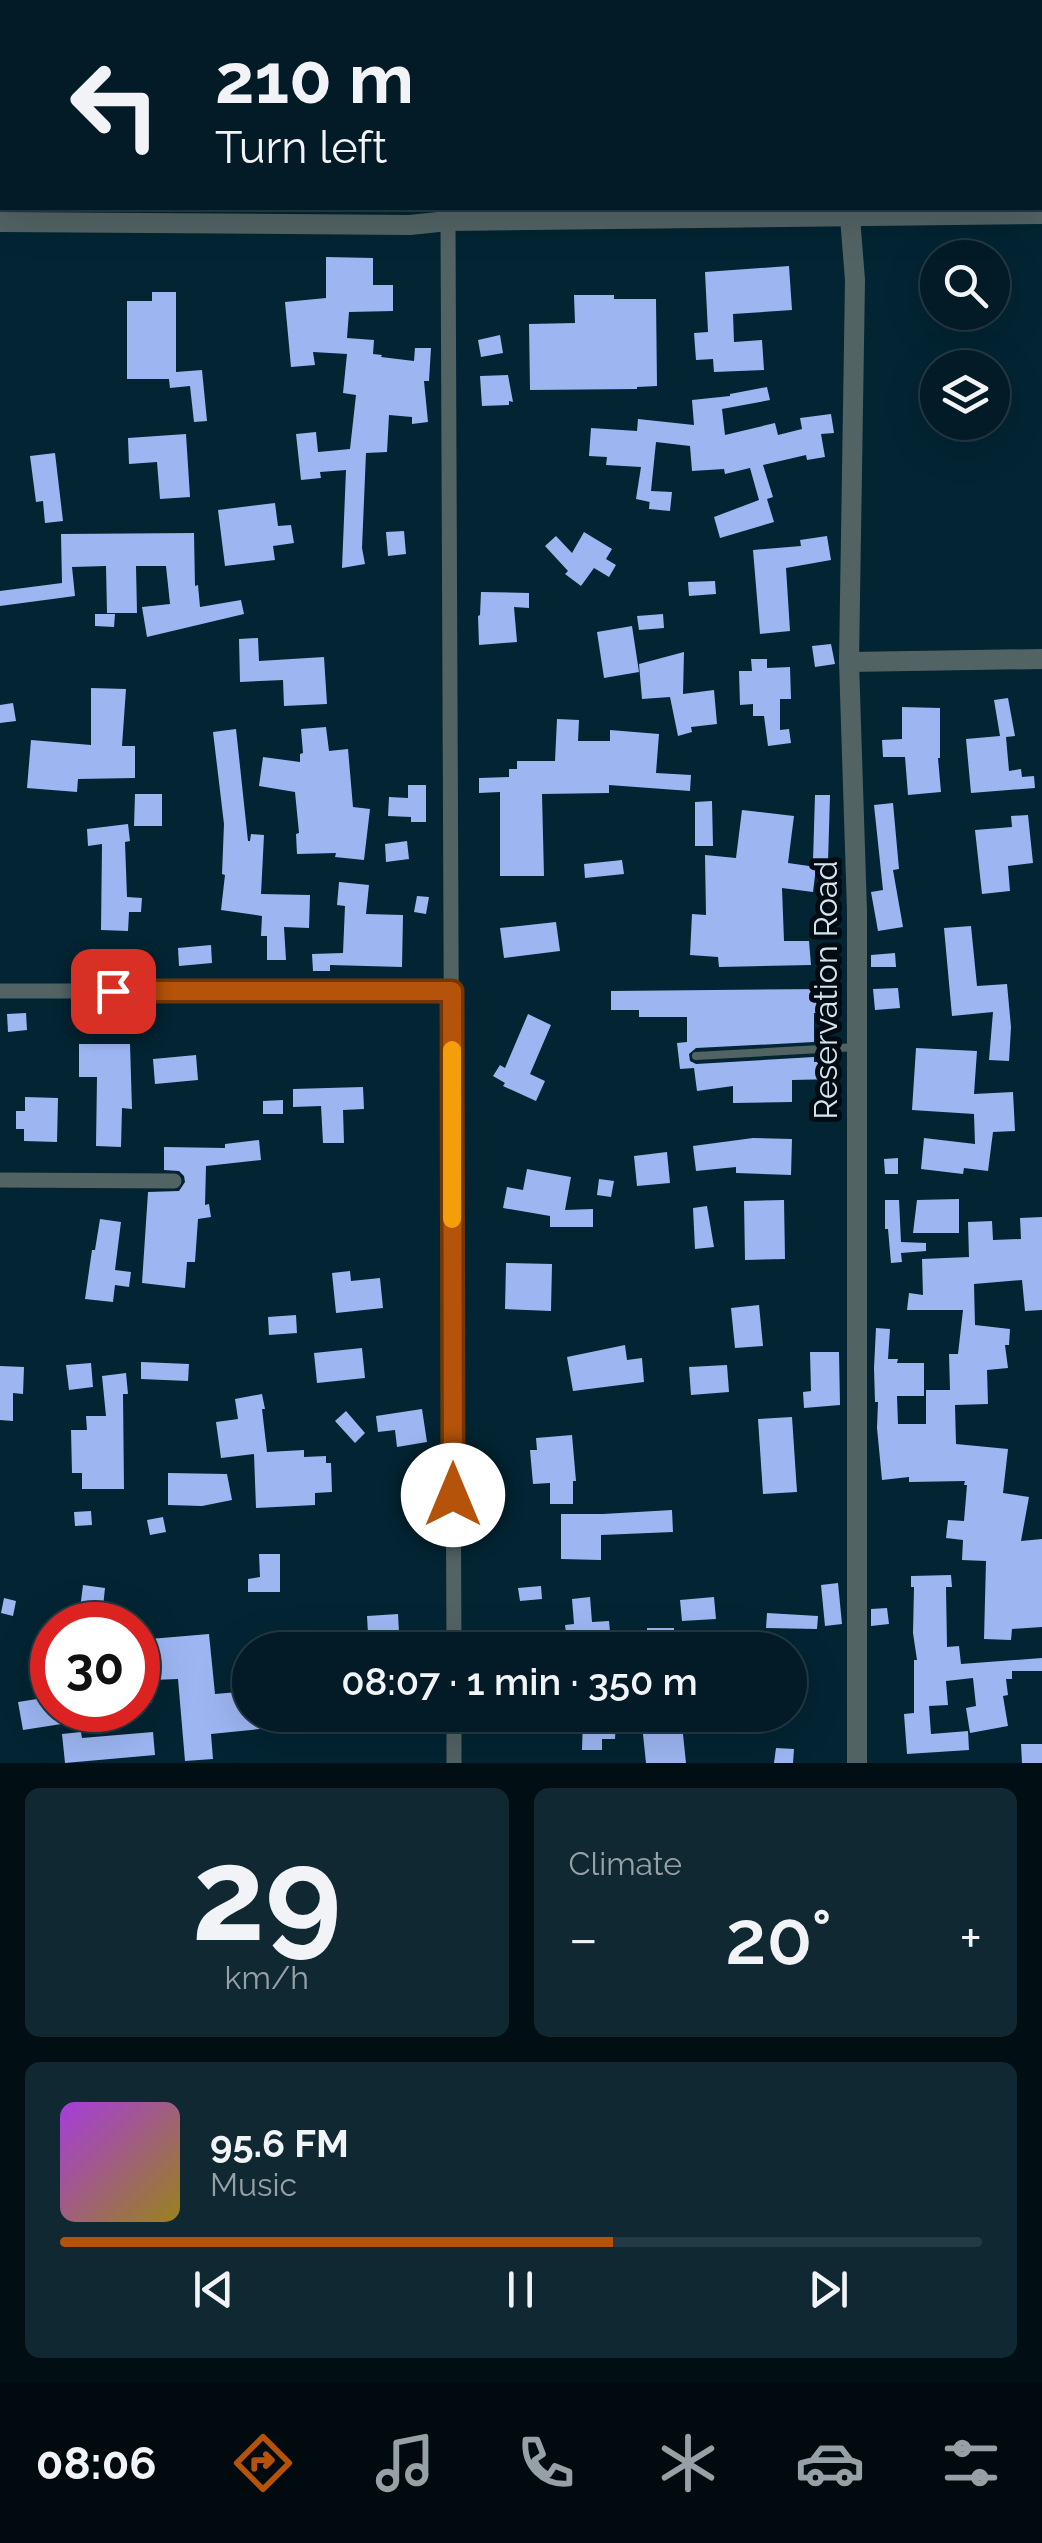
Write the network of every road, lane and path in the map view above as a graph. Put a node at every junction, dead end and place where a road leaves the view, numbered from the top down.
1 (951, 211) edge
2 (754, 213) edge
3 (792, 213) edge
4 (1042, 214) edge
5 (410, 216) edge
6 (850, 216) junction
7 (0, 222) edge
8 (448, 222) junction
9 (1042, 658) edge
10 (849, 662) junction
11 (0, 990) edge
12 (452, 991) junction
13 (857, 1047) junction
14 (696, 1056) dead end
15 (0, 1180) edge
16 (174, 1181) dead end
17 (454, 1632) edge
18 (454, 1732) edge
19 (454, 1763) edge
20 (857, 1763) edge

1 - 4 street
1 - 6 street
2 - 3 street
2 - 8 street
3 - 6 street
5 - 7 street
5 - 8 street
6 - 10 street, Reservation Road
8 - 12 street
9 - 10 street
10 - 13 street, Reservation Road
11 - 12 street
12 - 17 street
13 - 14 lane
13 - 20 street, Reservation Road
15 - 16 street
18 - 19 street

